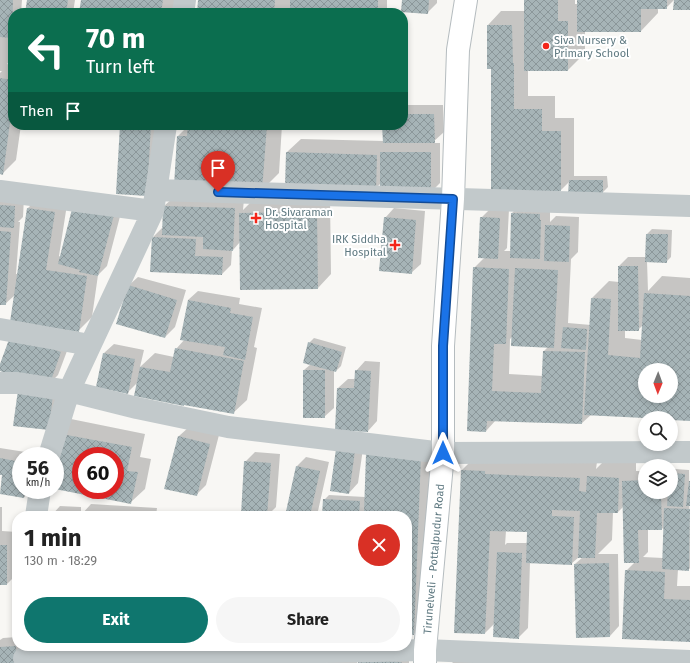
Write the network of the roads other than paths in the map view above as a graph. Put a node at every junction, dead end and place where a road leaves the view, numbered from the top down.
1 (466, 0) edge
2 (165, 130) edge
3 (0, 191) edge
4 (453, 199) junction
5 (154, 201) junction
6 (690, 206) edge
7 (0, 329) edge
8 (90, 345) junction
9 (0, 383) edge
10 (69, 391) junction
11 (52, 447) edge
12 (690, 452) edge
13 (443, 453) junction
14 (39, 499) edge
15 (37, 511) edge
16 (24, 656) edge
17 (425, 657) edge
18 (690, 661) edge

1 - 4 main road, Tirunelveli - Pottalpudur Road
2 - 5 street
3 - 5 street
4 - 5 street
4 - 6 street
4 - 13 main road, Tirunelveli - Pottalpudur Road
5 - 8 street
7 - 8 street
8 - 10 street
9 - 10 street
10 - 11 street
10 - 13 street
12 - 13 street
13 - 17 main road, Tirunelveli - Pottalpudur Road
14 - 15 street
16 - 17 street
17 - 18 street

